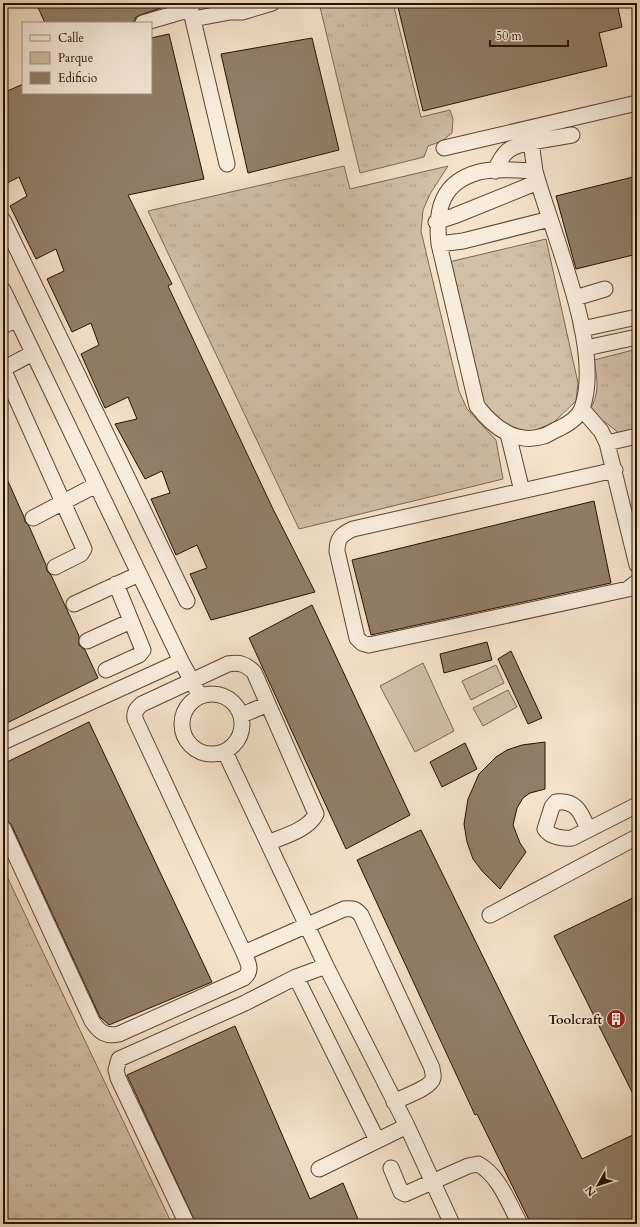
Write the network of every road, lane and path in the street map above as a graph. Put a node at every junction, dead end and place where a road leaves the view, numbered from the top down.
1 (272, 3) edge
2 (254, 5) edge
3 (229, 7) edge
4 (191, 10) edge
5 (147, 22) edge
6 (637, 103) edge
7 (572, 135) dead end
8 (531, 142) junction
9 (444, 148) dead end
10 (227, 164) dead end
11 (495, 171) junction
12 (537, 176) junction
13 (454, 216) junction
14 (550, 219) junction
15 (3, 220) edge
16 (436, 222) junction
17 (462, 241) junction
18 (439, 244) junction
19 (605, 289) dead end
20 (3, 290) edge
21 (575, 298) junction
22 (637, 317) edge
23 (17, 319) junction
24 (3, 326) edge
25 (582, 329) junction
26 (637, 337) edge
27 (586, 348) junction
28 (33, 353) junction
29 (3, 369) edge
30 (582, 409) junction
31 (508, 434) junction
32 (637, 436) edge
33 (607, 443) junction
34 (615, 470) junction
35 (96, 485) junction
36 (522, 491) junction
37 (63, 502) junction
38 (33, 518) dead end
39 (637, 565) edge
40 (55, 567) dead end
41 (139, 574) junction
42 (637, 582) edge
43 (116, 584) junction
44 (187, 601) dead end
45 (74, 604) dead end
46 (131, 621) junction
47 (87, 642) dead end
48 (181, 661) junction
49 (106, 670) dead end
50 (193, 682) junction
51 (200, 696) junction
52 (268, 704) junction
53 (242, 715) junction
54 (3, 742) edge
55 (225, 752) junction
56 (637, 805) edge
57 (3, 828) edge
58 (588, 829) dead end
59 (637, 837) edge
60 (268, 843) junction
61 (490, 915) dead end
62 (307, 925) junction
63 (244, 953) junction
64 (326, 966) junction
65 (296, 977) junction
66 (394, 1102) junction
67 (407, 1126) junction
68 (377, 1140) junction
69 (390, 1168) dead end
70 (319, 1169) dead end
71 (432, 1183) junction
72 (187, 1224) edge
73 (451, 1224) edge
74 (520, 1224) edge

1 - 2 lane
2 - 3 lane
3 - 4 lane
4 - 5 lane
4 - 10 lane
6 - 9 lane
7 - 8 lane
8 - 11 lane
8 - 12 lane
11 - 12 lane
11 - 16 lane
12 - 13 lane
12 - 14 lane
13 - 16 lane
13 - 17 lane
14 - 17 lane
14 - 21 lane
15 - 44 lane
16 - 18 lane
17 - 18 lane
18 - 31 lane
19 - 21 lane
20 - 23 lane
21 - 25 lane
22 - 25 lane
23 - 24 lane
23 - 28 lane
25 - 27 lane
26 - 27 lane
27 - 30 lane
28 - 29 lane
28 - 35 lane
29 - 37 lane
30 - 31 lane
30 - 33 lane
31 - 36 lane
32 - 33 lane
33 - 34 lane
34 - 36 lane
34 - 39 lane
35 - 37 lane
35 - 41 lane
36 - 42 lane
37 - 38 lane
37 - 40 lane
41 - 43 lane
41 - 48 lane
43 - 45 lane
43 - 46 lane
46 - 47 lane
46 - 49 lane
48 - 50 lane
48 - 54 lane
50 - 51 lane
50 - 52 lane
50 - 63 lane
51 - 53 lane
51 - 55 lane
52 - 53 lane
52 - 60 lane
53 - 55 lane
55 - 60 lane
56 - 58 lane
57 - 63 lane
59 - 61 lane
60 - 62 lane
62 - 63 lane
62 - 64 lane
62 - 66 lane
64 - 65 lane
64 - 66 lane
65 - 68 lane
65 - 72 lane
66 - 67 lane
67 - 68 lane
67 - 71 lane
68 - 70 lane
69 - 71 lane
71 - 73 lane
71 - 74 lane

